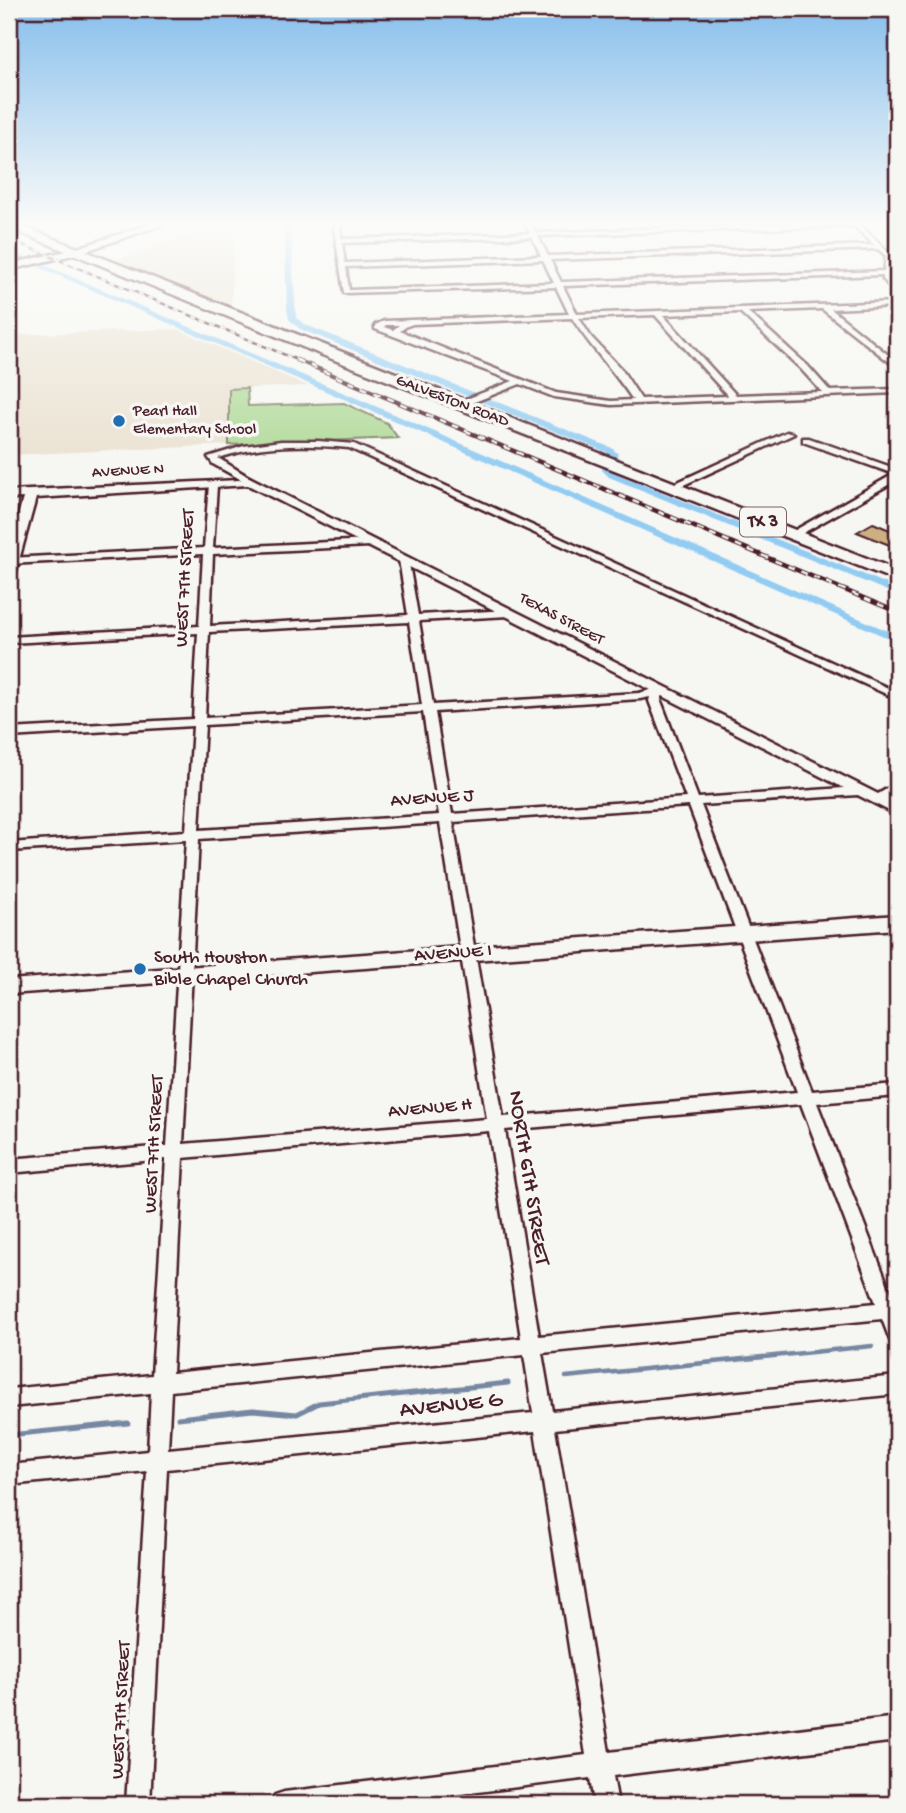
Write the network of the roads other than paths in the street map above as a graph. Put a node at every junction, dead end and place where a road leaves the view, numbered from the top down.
1 (214, 306) edge
2 (569, 306) edge
3 (823, 306) junction
4 (838, 306) edge
5 (740, 309) junction
6 (657, 313) junction
7 (574, 316) junction
8 (412, 322) junction
9 (400, 332) junction
10 (897, 366) edge
11 (521, 381) junction
12 (897, 391) edge
13 (828, 394) junction
14 (734, 398) junction
15 (639, 402) junction
16 (465, 403) junction
17 (790, 434) dead end
18 (806, 440) dead end
19 (593, 456) joint
20 (697, 466) dead end
21 (629, 469) joint
22 (897, 474) edge
23 (249, 481) junction
24 (668, 484) junction
25 (212, 486) junction
26 (31, 494) junction
27 (9, 495) edge
28 (793, 535) junction
29 (369, 543) junction
30 (210, 551) junction
31 (404, 560) junction
32 (10, 564) edge
33 (897, 576) edge
34 (509, 613) junction
35 (414, 618) junction
36 (204, 629) junction
37 (9, 640) edge
38 (658, 691) junction
39 (897, 696) edge
40 (428, 708) junction
41 (200, 722) junction
42 (9, 733) edge
43 (897, 788) edge
44 (858, 790) junction
45 (880, 801) junction
46 (693, 802) junction
47 (897, 810) edge
48 (446, 818) junction
49 (193, 835) junction
50 (9, 847) edge
51 (897, 922) edge
52 (744, 933) junction
53 (468, 953) junction
54 (186, 974) junction
55 (9, 987) edge
56 (897, 1090) edge
57 (807, 1098) junction
58 (496, 1124) junction
59 (175, 1153) junction
60 (9, 1166) edge
61 (893, 1309) edge
62 (897, 1334) edge
63 (531, 1345) junction
64 (162, 1383) junction
65 (897, 1385) edge
66 (9, 1398) edge
67 (544, 1421) junction
68 (158, 1460) junction
69 (9, 1475) edge
70 (897, 1729) edge
71 (600, 1766) junction
72 (138, 1804) edge
73 (284, 1804) edge
74 (606, 1804) edge

1 - 16 main road, GALVESTON ROAD / TX 3
2 - 7 street
3 - 4 street
3 - 5 street
3 - 10 street
5 - 6 street
5 - 13 street
6 - 7 street
6 - 14 street
7 - 8 street
7 - 15 street
8 - 9 street
8 - 9 street
9 - 11 street
11 - 15 street
11 - 16 street
12 - 13 street
13 - 14 street
14 - 15 street
16 - 19 main road, GALVESTON ROAD / TX 3
17 - 24 street
18 - 22 street
19 - 21 main road, GALVESTON ROAD / TX 3
20 - 24 street
21 - 24 main road, GALVESTON ROAD / TX 3
22 - 28 street
23 - 25 street, AVENUE N
23 - 29 street, TEXAS STREET
23 - 39 street, TEXAS STREET
24 - 28 main road, GALVESTON ROAD / TX 3
25 - 26 street, AVENUE N
25 - 30 street, WEST 7TH STREET
26 - 27 street, AVENUE N
26 - 32 street
28 - 33 main road, GALVESTON ROAD / TX 3
29 - 30 street
29 - 31 street, TEXAS STREET
30 - 32 street
30 - 36 street, WEST 7TH STREET
31 - 34 street, TEXAS STREET
31 - 35 street, NORTH 6TH STREET
34 - 35 street
34 - 38 street, TEXAS STREET
35 - 36 street
35 - 40 street, NORTH 6TH STREET
36 - 37 street
36 - 41 street, WEST 7TH STREET
38 - 40 street
38 - 44 street, TEXAS STREET
38 - 46 street
40 - 41 street
40 - 48 street, NORTH 6TH STREET
41 - 42 street
41 - 49 street, WEST 7TH STREET
43 - 45 street
44 - 45 street, TEXAS STREET
44 - 46 street, AVENUE J
45 - 47 street, TEXAS STREET
46 - 48 street, AVENUE J
46 - 52 street
48 - 49 street, AVENUE J
48 - 53 street, NORTH 6TH STREET
49 - 50 street, AVENUE J
49 - 54 street, WEST 7TH STREET
51 - 52 street, AVENUE I
52 - 53 street, AVENUE I
52 - 57 street
53 - 54 street, AVENUE I
53 - 58 street, NORTH 6TH STREET
54 - 55 street, AVENUE I
54 - 59 street, WEST 7TH STREET
56 - 57 street, AVENUE H
57 - 58 street, AVENUE H
57 - 61 street
58 - 59 street, AVENUE H
58 - 63 street, NORTH 6TH STREET
59 - 60 street, AVENUE H
59 - 64 street, WEST 7TH STREET
61 - 62 street
61 - 63 street
63 - 64 street
63 - 67 street, NORTH 6TH STREET
64 - 66 street
64 - 68 street, WEST 7TH STREET
65 - 67 street, AVENUE G
67 - 68 street, AVENUE G
67 - 71 street, NORTH 6TH STREET
68 - 69 street, AVENUE G
68 - 72 street, WEST 7TH STREET
70 - 71 street
71 - 73 street
71 - 74 street, NORTH 6TH STREET

